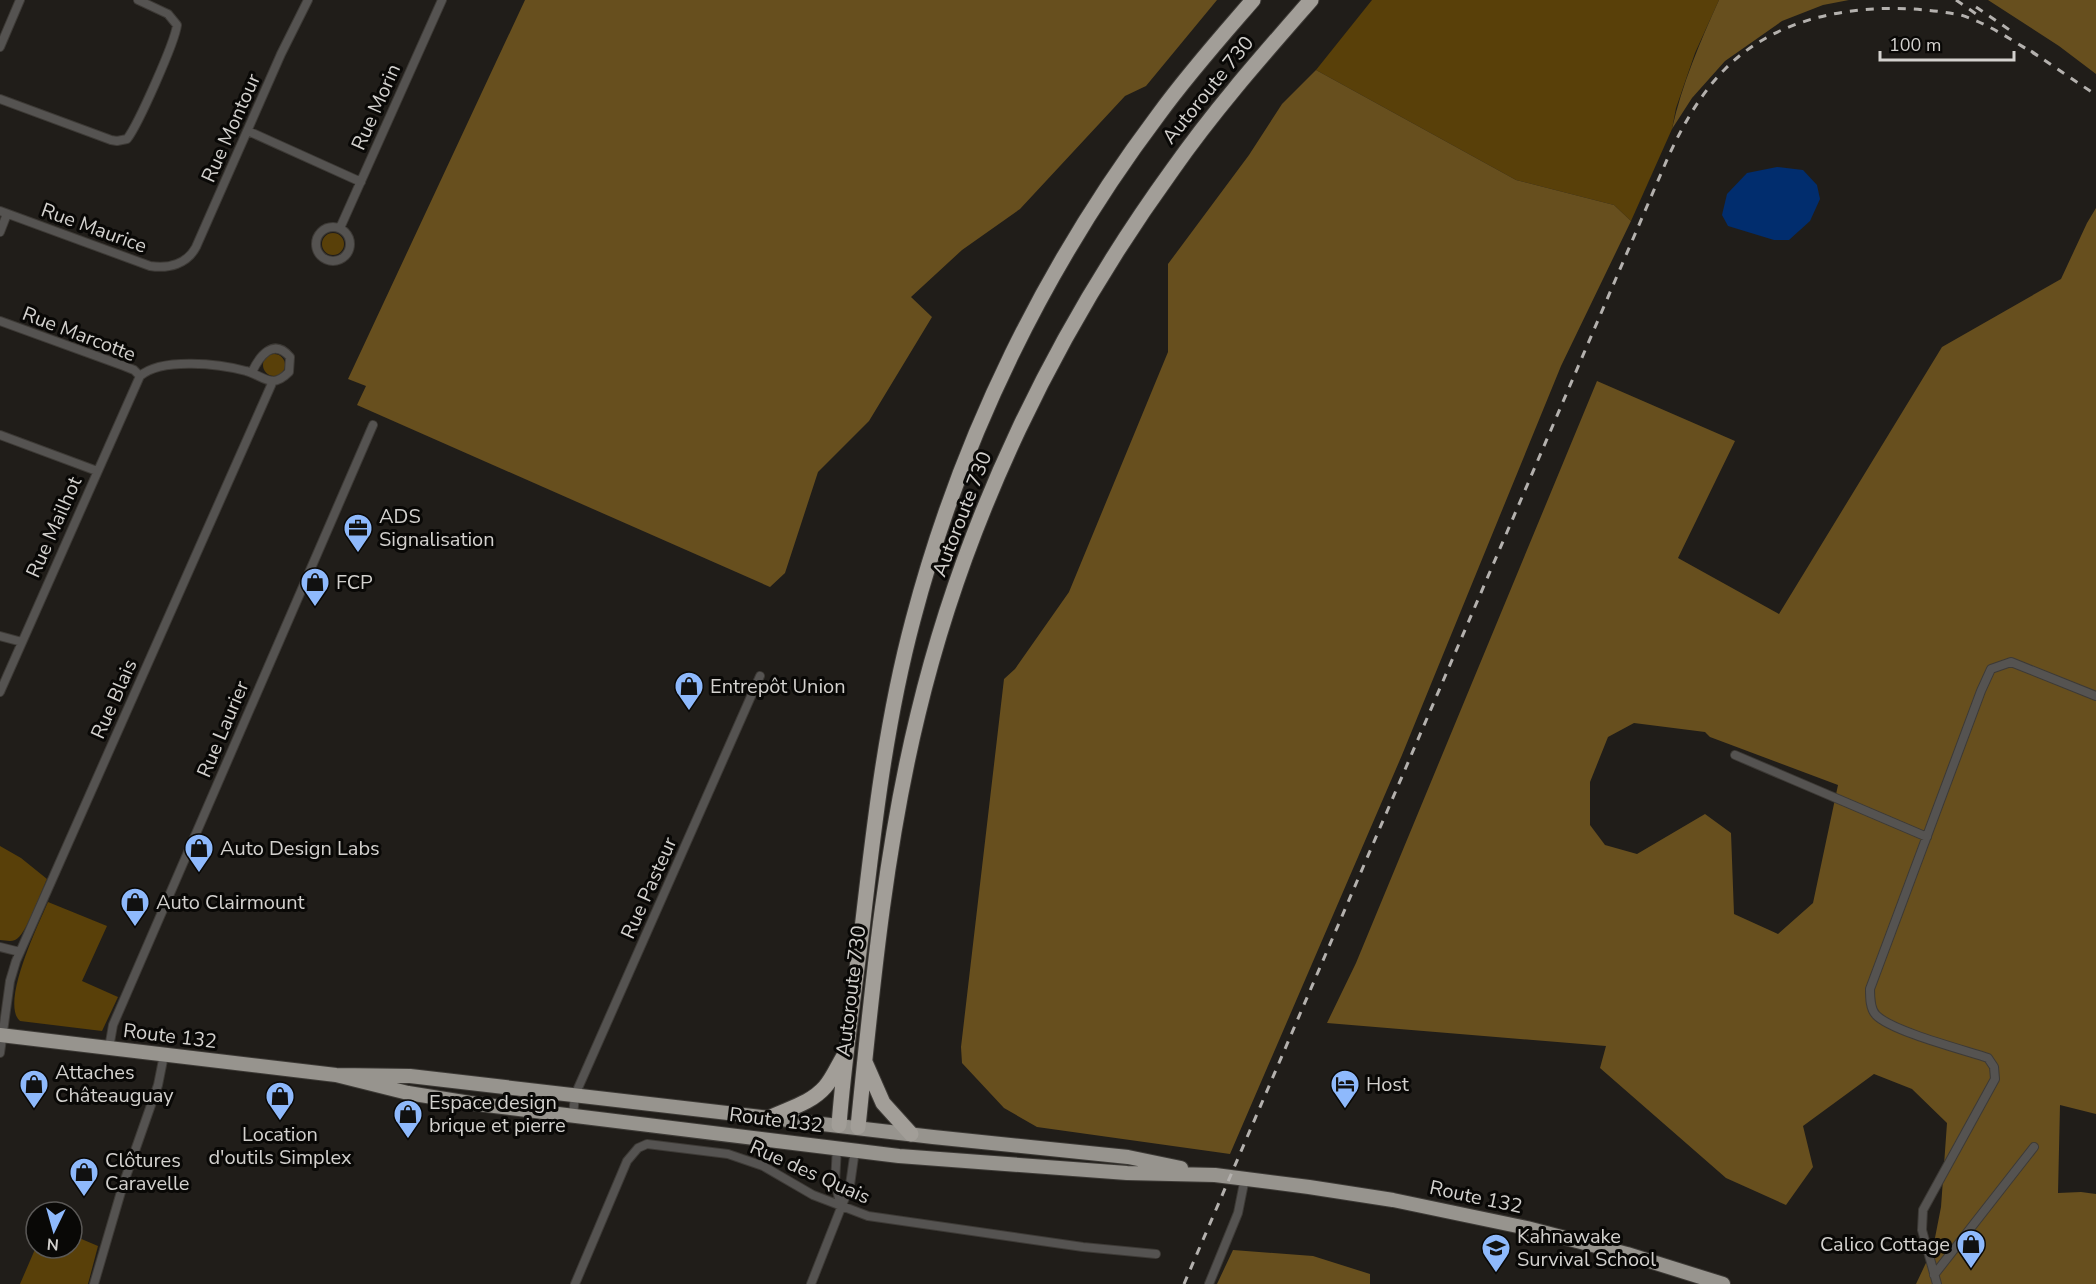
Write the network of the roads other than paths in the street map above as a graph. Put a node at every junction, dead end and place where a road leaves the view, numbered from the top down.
1 (20, 0) edge
2 (138, 0) edge
3 (308, 0) edge
4 (442, 0) edge
5 (1253, 0) edge
6 (1311, 0) edge
7 (0, 47) edge
8 (0, 99) edge
9 (248, 131) junction
10 (361, 182) junction
11 (3, 213) edge
12 (340, 228) junction
13 (0, 232) edge
14 (177, 264) joint
15 (0, 321) edge
16 (252, 372) junction
17 (140, 376) junction
18 (273, 381) junction
19 (373, 425) dead end
20 (0, 435) edge
21 (97, 471) junction
22 (0, 636) edge
23 (22, 642) junction
24 (760, 676) dead end
25 (0, 692) edge
26 (2096, 696) edge
27 (1735, 755) dead end
28 (1927, 837) junction
29 (0, 947) edge
30 (20, 952) junction
31 (1, 1035) edge
32 (109, 1048) junction
33 (848, 1049) junction
34 (0, 1053) edge
35 (164, 1055) junction
36 (865, 1060) junction
37 (336, 1074) junction
38 (444, 1080) junction
39 (575, 1095) junction
40 (442, 1099) junction
41 (573, 1116) junction
42 (771, 1117) junction
43 (839, 1125) junction
44 (858, 1127) junction
45 (911, 1134) junction
46 (2034, 1147) dead end
47 (837, 1148) junction
48 (855, 1150) junction
49 (1215, 1175) junction
50 (1245, 1179) junction
51 (841, 1207) junction
52 (1156, 1254) dead end
53 (1935, 1279) edge
54 (94, 1284) edge
55 (575, 1284) edge
56 (811, 1284) edge
57 (1209, 1284) edge
58 (1723, 1284) edge

1 - 7 street
2 - 8 street
3 - 9 street, Rue Montour
4 - 10 street, Rue Morin
5 - 33 highway, Autoroute 730
6 - 36 highway, Autoroute 730
9 - 10 street
9 - 14 street, Rue Montour
10 - 12 street, Rue Morin
11 - 13 street
11 - 14 street, Rue Maurice
12 - 12 street
15 - 17 street, Rue Marcotte
16 - 17 street, Rue Marcotte
16 - 18 street, Rue Marcotte
16 - 18 street
17 - 21 street, Rue Mailhot
18 - 30 street, Rue Blais
19 - 32 street, Rue Laurier
20 - 21 street
21 - 23 street, Rue Mailhot
22 - 23 street
23 - 25 street, Rue Mailhot
24 - 39 street, Rue Pasteur
26 - 28 street
27 - 28 street
28 - 53 street
29 - 30 street
30 - 31 street, Rue Blais
31 - 32 highway, Route 132
31 - 34 street, Rue Blais
32 - 35 highway, Route 132
33 - 42 highway
33 - 43 highway, Autoroute 730
35 - 37 highway, Route 132
35 - 54 street
36 - 44 highway, Autoroute 730
36 - 45 highway
37 - 38 highway, Route 132
37 - 40 highway, Route 132
38 - 39 highway, Route 132
38 - 40 highway
39 - 41 street, Rue Pasteur
39 - 42 highway, Route 132
40 - 41 highway, Route 132
41 - 47 highway, Route 132
42 - 43 highway, Route 132
43 - 44 highway, Route 132
43 - 47 highway
44 - 45 highway, Route 132
44 - 48 highway
45 - 49 highway, Route 132
46 - 53 street
47 - 48 highway, Route 132
47 - 51 street
48 - 49 highway, Route 132
48 - 51 street
49 - 50 highway, Route 132
50 - 57 street
50 - 58 highway, Route 132
51 - 52 street, Rue des Quais
51 - 55 street, Rue des Quais
51 - 56 street

